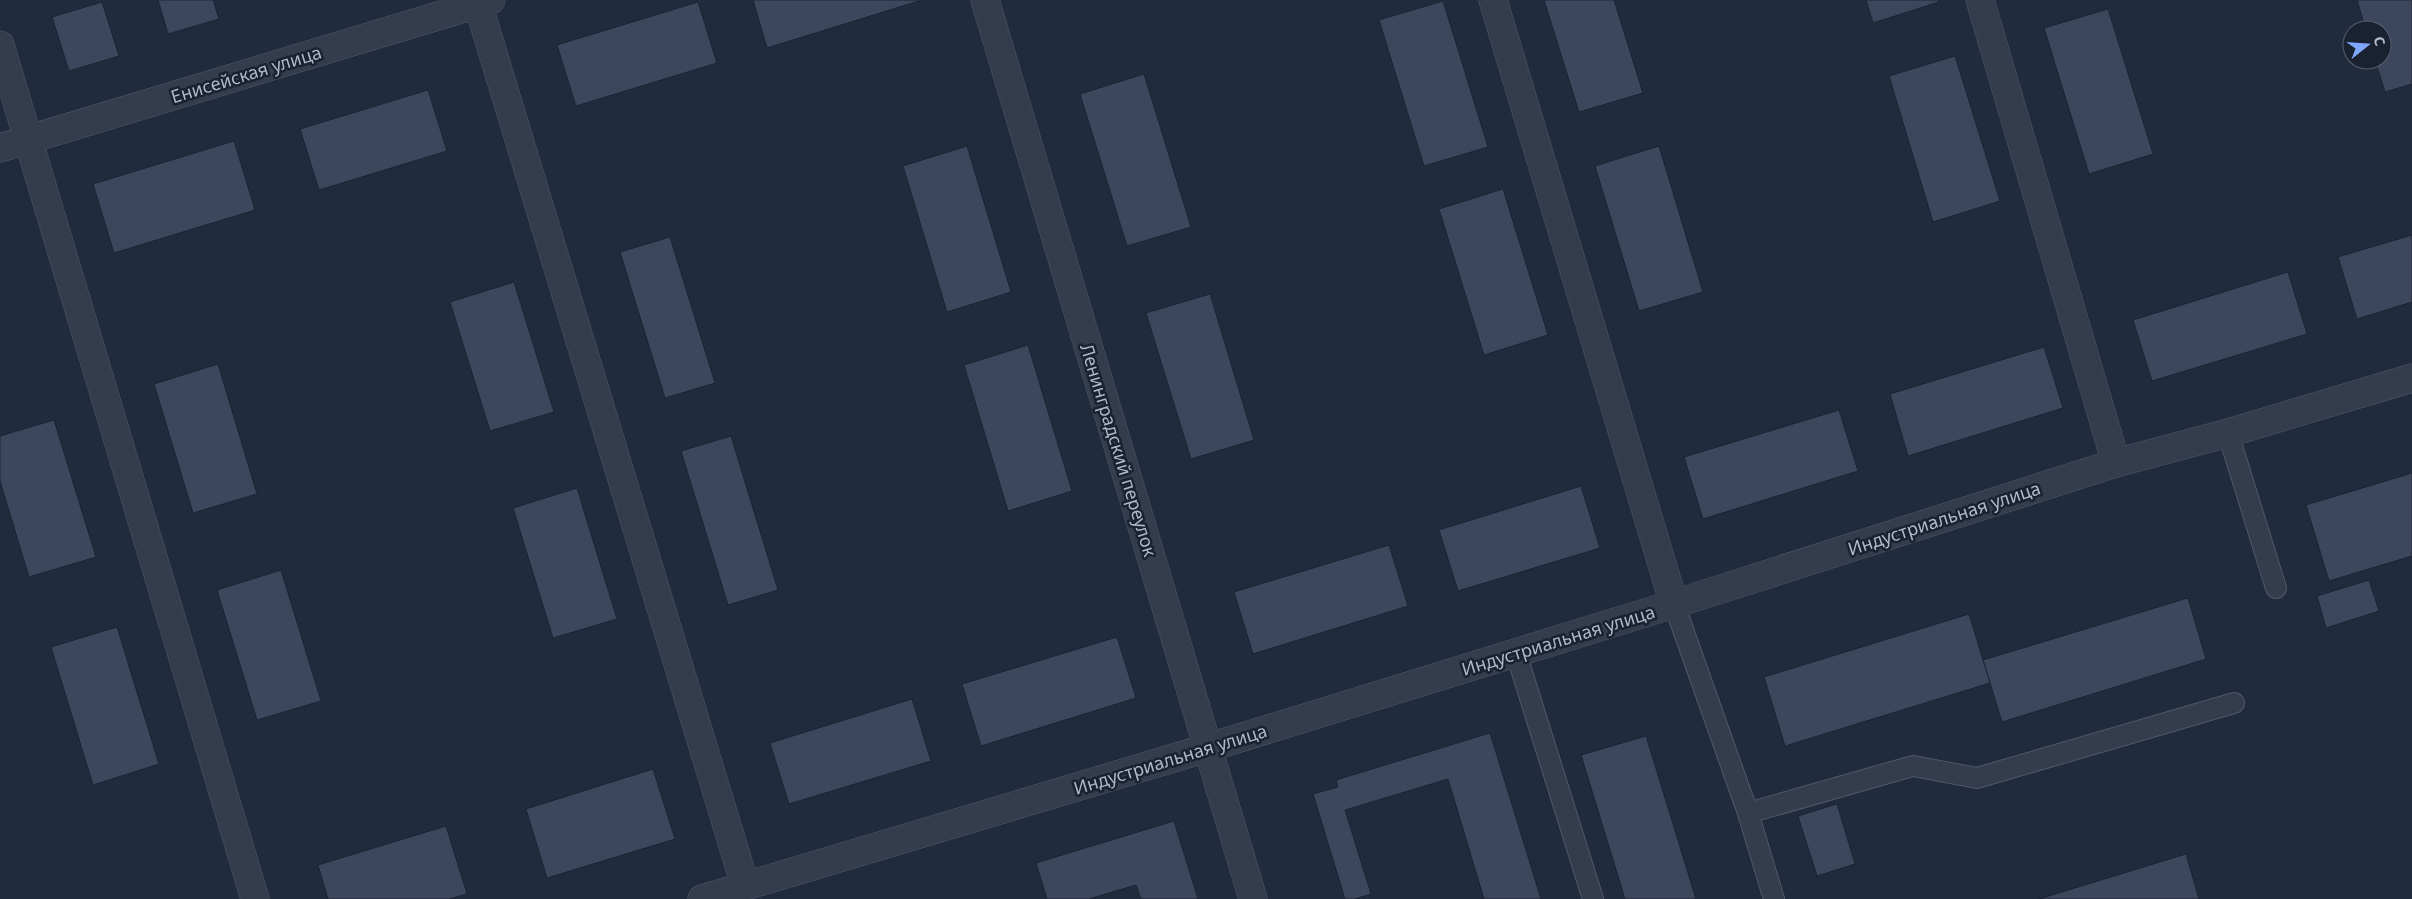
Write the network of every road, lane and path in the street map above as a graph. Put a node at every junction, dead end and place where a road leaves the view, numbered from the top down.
1 (986, 0) edge
2 (1493, 0) edge
3 (1980, 0) edge
4 (484, 2) edge
5 (0, 45) edge
6 (29, 139) junction
7 (0, 148) edge
8 (2412, 378) edge
9 (2228, 433) junction
10 (2116, 463) junction
11 (2276, 588) dead end
12 (1674, 604) junction
13 (1516, 653) junction
14 (2234, 703) dead end
15 (1207, 748) junction
16 (1748, 813) junction
17 (745, 885) junction
18 (254, 899) edge
19 (702, 899) edge
20 (1253, 899) edge
21 (1593, 899) edge
22 (1774, 899) edge

1 - 15 street, Ленинградский переулок
2 - 12 street
3 - 10 street
4 - 6 street, Енисейская улица
4 - 17 street
5 - 6 street
6 - 7 street, Енисейская улица
6 - 18 street
8 - 9 street, Индустриальная улица
9 - 10 street, Индустриальная улица
9 - 11 lane
10 - 12 street, Индустриальная улица
12 - 13 street, Индустриальная улица
12 - 16 lane
13 - 15 street, Индустриальная улица
13 - 21 lane
14 - 16 lane
15 - 17 street, Индустриальная улица
15 - 20 street, Ленинградский переулок
16 - 22 lane
17 - 19 street, Индустриальная улица

